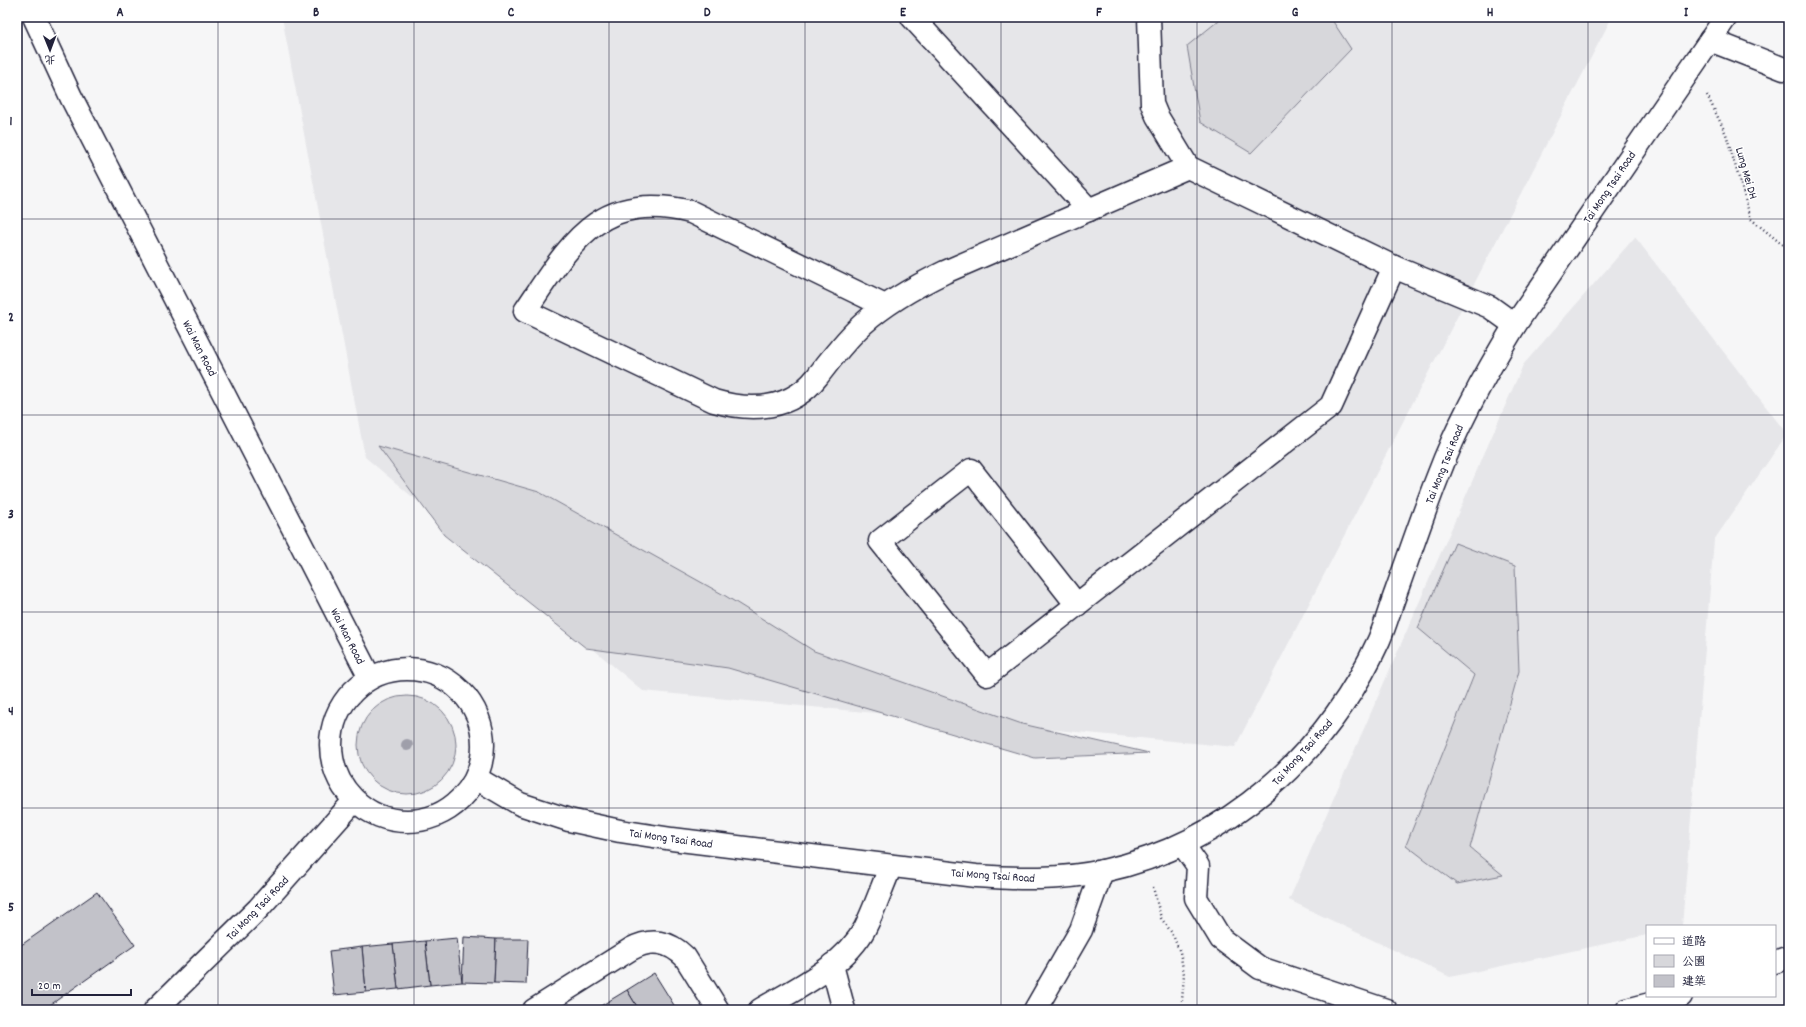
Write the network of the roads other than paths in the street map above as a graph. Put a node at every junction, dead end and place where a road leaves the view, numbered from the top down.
1 (34, 17) edge
2 (912, 17) edge
3 (1149, 17) edge
4 (1726, 17) edge
5 (1710, 40) junction
6 (1789, 69) edge
7 (1188, 167) junction
8 (1089, 210) junction
9 (1394, 267) junction
10 (885, 306) junction
11 (1515, 325) junction
12 (1077, 605) junction
13 (370, 678) junction
14 (476, 778) junction
15 (354, 801) junction
16 (1183, 845) junction
17 (891, 866) junction
18 (1102, 871) junction
19 (1789, 957) edge
20 (1776, 962) edge
21 (832, 965) junction
22 (1677, 997) edge
23 (155, 1010) edge
24 (534, 1010) edge
25 (718, 1010) edge
26 (760, 1010) edge
27 (844, 1010) edge
28 (1035, 1010) edge
29 (1386, 1010) edge
30 (1627, 1010) edge

1 - 13 main road, Wai Man Road
2 - 8 main road
3 - 7 main road
4 - 5 main road, Tai Mong Tsai Road
5 - 6 main road
5 - 11 main road, Tai Mong Tsai Road
7 - 8 main road
7 - 9 main road
8 - 10 main road
9 - 11 main road
9 - 12 main road
10 - 10 main road
11 - 16 main road, Tai Mong Tsai Road
12 - 12 main road
13 - 14 main road
13 - 15 main road
14 - 15 main road
14 - 17 main road, Tai Mong Tsai Road
15 - 23 main road, Tai Mong Tsai Road
16 - 18 main road, Tai Mong Tsai Road
16 - 29 main road
17 - 18 main road, Tai Mong Tsai Road
17 - 21 main road
18 - 28 main road
19 - 20 main road
21 - 26 main road
21 - 27 main road
22 - 30 main road
24 - 25 main road

